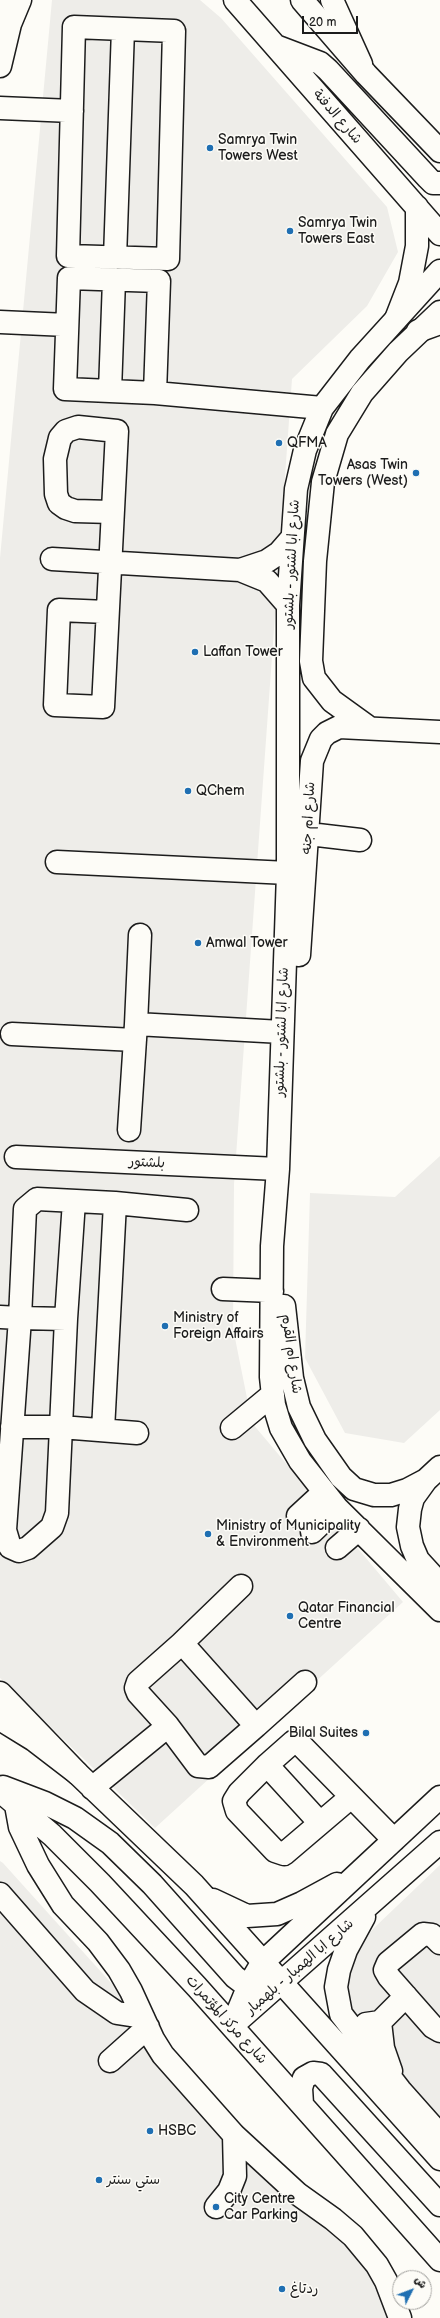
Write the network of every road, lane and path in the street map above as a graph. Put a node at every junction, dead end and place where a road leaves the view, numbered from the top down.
1 (1, 0) edge
2 (20, 0) edge
3 (235, 0) edge
4 (302, 0) edge
5 (332, 0) edge
6 (0, 21) edge
7 (123, 29) junction
8 (275, 46) junction
9 (0, 66) edge
10 (366, 74) junction
11 (0, 108) edge
12 (72, 111) junction
13 (440, 152) edge
14 (440, 183) edge
15 (417, 207) junction
16 (440, 234) edge
17 (114, 258) junction
18 (440, 271) edge
19 (114, 280) junction
20 (440, 312) edge
21 (396, 319) junction
22 (0, 322) edge
23 (440, 323) edge
24 (67, 324) junction
25 (418, 331) junction
26 (110, 391) junction
27 (155, 393) junction
28 (322, 408) junction
29 (112, 512) dead end
30 (292, 538) junction
31 (52, 559) dead end
32 (110, 562) junction
33 (240, 570) junction
34 (288, 605) junction
35 (106, 612) junction
36 (368, 727) junction
37 (440, 732) edge
38 (309, 834) junction
39 (360, 840) dead end
40 (57, 862) dead end
41 (288, 873) junction
42 (140, 935) dead end
43 (282, 1025) junction
44 (135, 1032) junction
45 (12, 1034) dead end
46 (129, 1130) dead end
47 (16, 1157) dead end
48 (278, 1169) junction
49 (74, 1201) junction
50 (114, 1203) junction
51 (187, 1210) dead end
52 (272, 1246) junction
53 (223, 1289) dead end
54 (272, 1291) junction
55 (10, 1318) edge
56 (66, 1319) junction
57 (274, 1400) junction
58 (12, 1427) junction
59 (61, 1427) junction
60 (103, 1430) junction
61 (137, 1433) dead end
62 (236, 1433) dead end
63 (433, 1473) edge
64 (331, 1500) junction
65 (305, 1524) dead end
66 (359, 1529) junction
67 (337, 1548) dead end
68 (440, 1584) edge
69 (242, 1586) dead end
70 (440, 1610) edge
71 (182, 1643) junction
72 (305, 1682) dead end
73 (0, 1693) edge
74 (0, 1719) edge
75 (168, 1726) junction
76 (256, 1726) junction
77 (267, 1765) junction
78 (77, 1773) junction
79 (0, 1785) edge
80 (92, 1788) junction
81 (351, 1797) junction
82 (440, 1797) edge
83 (5, 1802) edge
84 (320, 1823) junction
85 (394, 1840) junction
86 (440, 1842) edge
87 (352, 1879) junction
88 (194, 1885) junction
89 (0, 1894) edge
90 (370, 1905) junction
91 (440, 1943) edge
92 (262, 1963) junction
93 (281, 1983) junction
94 (249, 1985) junction
95 (406, 1996) junction
96 (145, 2022) junction
97 (380, 2022) junction
98 (348, 2024) junction
99 (232, 2026) junction
100 (440, 2031) edge
101 (110, 2061) dead end
102 (400, 2090) junction
103 (302, 2104) junction
104 (234, 2135) junction
105 (440, 2135) edge
106 (440, 2159) edge
107 (440, 2205) edge
108 (216, 2207) dead end
109 (440, 2260) edge
110 (400, 2318) edge

1 - 6 street
2 - 9 street
3 - 8 street, شارع الدفنة
4 - 10 street
5 - 10 street
7 - 12 street
7 - 17 street
7 - 17 street
8 - 14 street
8 - 15 street, شارع الدفنة
10 - 13 street
11 - 12 street
12 - 17 street
15 - 16 street, شارع الدفنة
15 - 21 street
18 - 21 street, شارع ابا لشتور - بلشتور
19 - 24 street
19 - 26 street
19 - 27 street
20 - 25 street, شارع ابا لشتور - بلشتور
21 - 28 street, شارع ابا لشتور - بلشتور
22 - 24 street
23 - 25 street
24 - 26 street
25 - 36 street, شارع ابا لشتور - بلشتور
26 - 27 street
27 - 28 street
28 - 30 street, شارع ابا لشتور - بلشتور
29 - 32 street
30 - 33 street
30 - 34 street, شارع ابا لشتور - بلشتور
31 - 32 street
32 - 33 street
32 - 35 street
33 - 34 street
34 - 41 street, شارع ابا لشتور - بلشتور
35 - 35 street
36 - 37 street, شارع ام جنه
36 - 38 street, شارع ام جنه
38 - 39 street
38 - 43 street, شارع ام جنه
40 - 41 street
41 - 43 street, شارع ابا لشتور - بلشتور
42 - 44 street
43 - 44 street
43 - 48 street, شارع ابا لشتور - بلشتور
44 - 45 street
44 - 46 street
47 - 48 street, بلشتور
48 - 52 street, شارع ابا لشتور - بلشتور
49 - 50 street
49 - 55 street
49 - 56 street
50 - 51 street
50 - 60 street
52 - 54 street, شارع ابا لشتور - بلشتور
52 - 63 street, شارع ام القرم
53 - 54 street
54 - 57 street, شارع ابا لشتور - بلشتور
55 - 56 street
55 - 58 street
56 - 59 street
57 - 62 street
57 - 64 street, شارع ابا لشتور - بلشتور
58 - 59 street
58 - 59 street
59 - 60 street
60 - 61 street
63 - 68 street, شارع ام القرم
64 - 65 street
64 - 66 street, شارع ابا لشتور - بلشتور
66 - 67 street
66 - 70 street, شارع ابا لشتور - بلشتور
69 - 71 street
71 - 75 street
71 - 76 street
72 - 76 street
73 - 78 street
74 - 78 street
75 - 76 street
75 - 80 street
77 - 81 street
77 - 84 street
77 - 84 street
78 - 80 street
79 - 94 street
80 - 88 street
81 - 84 street
81 - 85 street
82 - 85 street, شارع ابا الهمبار - بلهمبار
83 - 96 street
83 - 99 street, شارع مركز المؤتمرات
85 - 87 street, شارع ابا الهمبار - بلهمبار
86 - 90 street, شارع ابا الهمبار - بلهمبار
87 - 88 street
87 - 92 street, شارع ابا الهمبار - بلهمبار
88 - 92 street
89 - 96 street
90 - 93 street, شارع ابا الهمبار - بلهمبار
90 - 98 street
91 - 95 street
92 - 93 street
92 - 94 street, شارع ابا الهمبار - بلهمبار
93 - 94 street
93 - 99 street, شارع ابا الهمبار - بلهمبار
93 - 106 street
94 - 99 street, شارع ابا الهمبار - بلهمبار
95 - 97 street
95 - 100 street
96 - 101 street
96 - 104 street
97 - 98 street
97 - 102 street
98 - 102 street
99 - 103 street, شارع مركز المؤتمرات
102 - 105 street
103 - 107 street
103 - 109 street, شارع مركز المؤتمرات
104 - 108 street
104 - 110 street

